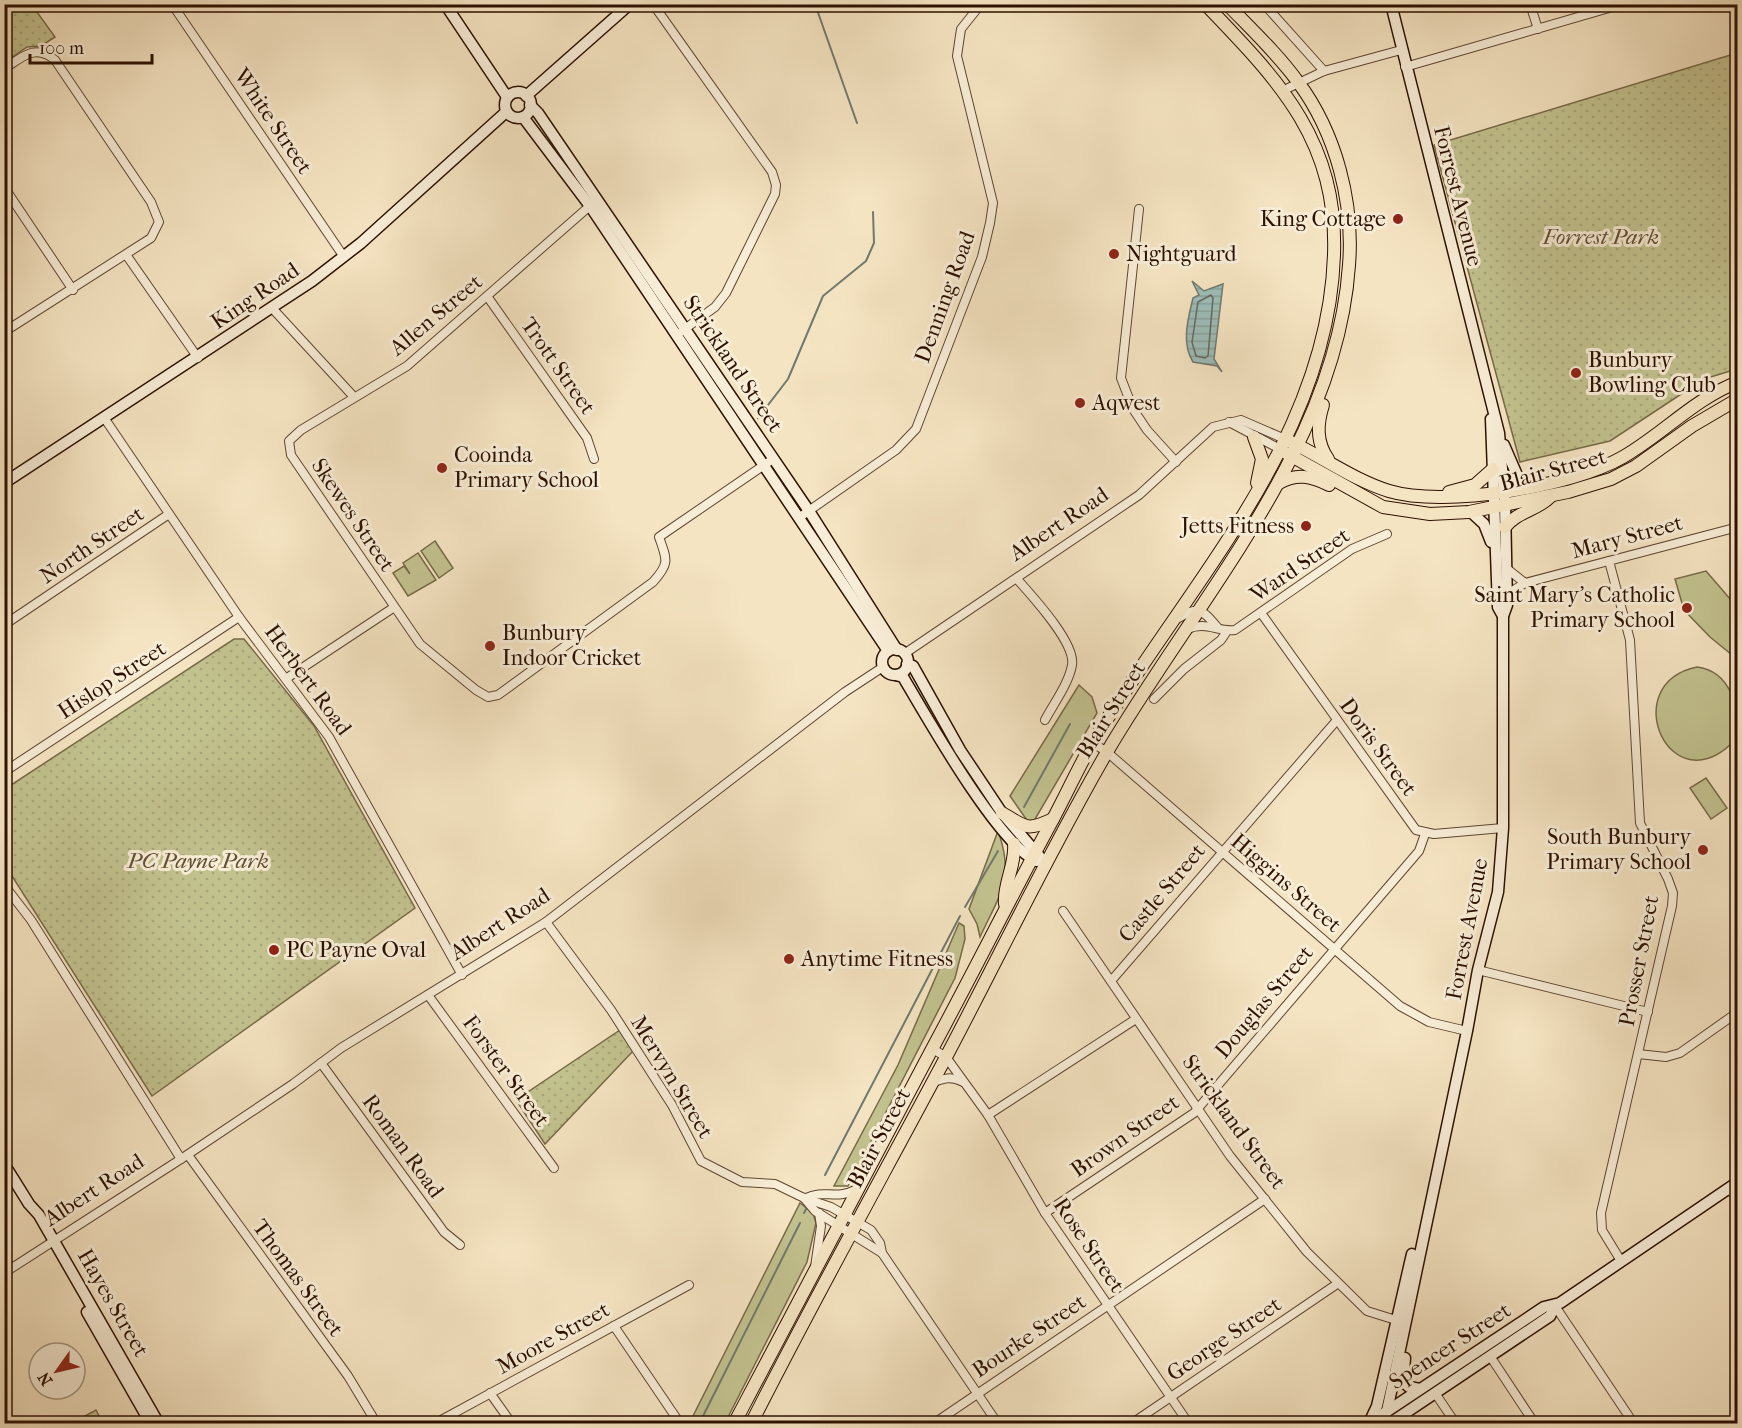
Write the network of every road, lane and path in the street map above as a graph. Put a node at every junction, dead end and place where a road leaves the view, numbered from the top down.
1 (172, 4) edge
2 (445, 4) edge
3 (630, 4) edge
4 (653, 4) edge
5 (981, 4) edge
6 (1205, 4) edge
7 (1227, 4) edge
8 (1264, 4) edge
9 (1391, 4) edge
10 (1530, 4) edge
11 (1623, 4) edge
12 (1538, 29) junction
13 (1401, 50) junction
14 (1405, 68) junction
15 (4, 69) edge
16 (1324, 71) junction
17 (1299, 82) junction
18 (1284, 90) junction
19 (507, 98) junction
20 (528, 101) junction
21 (506, 112) junction
22 (523, 117) junction
23 (4, 187) edge
24 (593, 204) junction
25 (1139, 209) dead end
26 (127, 256) junction
27 (344, 257) junction
28 (73, 290) junction
29 (487, 296) junction
30 (272, 308) junction
31 (686, 328) junction
32 (1340, 331) junction
33 (4, 332) edge
34 (676, 336) junction
35 (198, 358) junction
36 (1737, 382) edge
37 (1490, 397) junction
38 (354, 398) junction
39 (1737, 399) edge
40 (105, 419) junction
41 (1229, 422) junction
42 (1499, 433) junction
43 (1254, 437) junction
44 (289, 441) joint
45 (1282, 444) junction
46 (1295, 451) junction
47 (594, 459) dead end
48 (769, 462) junction
49 (1176, 462) junction
50 (1330, 462) junction
51 (1493, 469) junction
52 (4, 483) edge
53 (1279, 483) junction
54 (1531, 485) junction
55 (1499, 491) junction
56 (1255, 493) junction
57 (1551, 496) junction
58 (1438, 499) junction
59 (1500, 506) junction
60 (1383, 507) junction
61 (1471, 512) junction
62 (169, 514) junction
63 (805, 514) junction
64 (1505, 527) junction
65 (1737, 527) edge
66 (1388, 534) dead end
67 (1496, 556) junction
68 (1609, 561) junction
69 (1506, 568) junction
70 (1017, 579) junction
71 (1525, 583) junction
72 (1506, 595) junction
73 (393, 608) junction
74 (1198, 609) junction
75 (1261, 613) junction
76 (1503, 616) junction
77 (239, 617) junction
78 (1174, 621) junction
79 (4, 625) edge
80 (1227, 630) junction
81 (1185, 631) junction
82 (899, 655) junction
83 (883, 667) junction
84 (896, 675) junction
85 (287, 678) junction
86 (1154, 699) dead end
87 (1045, 720) dead end
88 (1337, 720) junction
89 (1093, 743) junction
90 (1107, 752) junction
91 (4, 772) edge
92 (1002, 813) junction
93 (1053, 819) junction
94 (1503, 828) junction
95 (1425, 834) junction
96 (1014, 844) junction
97 (1221, 851) junction
98 (1033, 855) junction
99 (1047, 865) junction
100 (4, 885) edge
101 (1005, 908) junction
102 (1063, 911) dead end
103 (546, 922) junction
104 (1334, 948) junction
105 (1478, 970) junction
106 (462, 975) junction
107 (1111, 981) junction
108 (428, 995) junction
109 (1648, 1012) junction
110 (1737, 1012) edge
111 (1136, 1019) junction
112 (1467, 1031) junction
113 (933, 1049) junction
114 (1638, 1054) junction
115 (946, 1057) junction
116 (321, 1063) junction
117 (965, 1082) junction
118 (932, 1083) junction
119 (1197, 1109) junction
120 (988, 1115) junction
121 (184, 1157) junction
122 (4, 1164) edge
123 (554, 1168) dead end
124 (1733, 1185) edge
125 (855, 1190) junction
126 (804, 1198) junction
127 (1265, 1199) junction
128 (1737, 1200) edge
129 (819, 1213) junction
130 (1045, 1213) junction
131 (841, 1218) junction
132 (855, 1227) junction
133 (51, 1243) junction
134 (460, 1245) dead end
135 (882, 1253) junction
136 (1621, 1261) junction
137 (814, 1269) junction
138 (4, 1273) edge
139 (1337, 1284) junction
140 (689, 1285) dead end
141 (1106, 1305) junction
142 (1555, 1306) junction
143 (1400, 1322) junction
144 (614, 1326) junction
145 (1401, 1343) junction
146 (1490, 1356) junction
147 (1420, 1389) junction
148 (490, 1393) junction
149 (977, 1393) junction
150 (1435, 1393) junction
151 (1172, 1396) junction
152 (1387, 1411) junction
153 (679, 1422) edge
154 (1368, 1423) edge
155 (151, 1424) edge
156 (159, 1424) edge
157 (377, 1424) edge
158 (434, 1424) edge
159 (512, 1424) edge
160 (734, 1424) edge
161 (751, 1424) edge
162 (933, 1424) edge
163 (998, 1424) edge
164 (1131, 1424) edge
165 (1189, 1424) edge
166 (1380, 1424) edge
167 (1389, 1424) edge
168 (1456, 1424) edge
169 (1535, 1424) edge
170 (1634, 1424) edge

1 - 27 street, White Street
2 - 19 street
3 - 20 street
4 - 31 street
5 - 63 street, Denning Road
6 - 18 main road, Blair Street
7 - 17 main road
8 - 16 street
9 - 13 street, Forrest Avenue
10 - 12 street
11 - 12 street
12 - 14 street
13 - 14 street, Forrest Avenue
13 - 16 street
14 - 37 street, Forrest Avenue
15 - 26 street
16 - 17 street
17 - 18 street
17 - 32 main road
18 - 45 main road, Blair Street
19 - 20 street
19 - 21 street
20 - 22 street
20 - 24 street, Strickland Street
21 - 22 street
21 - 27 street, King Road
22 - 24 street, Strickland Street
23 - 28 street
24 - 29 street, Allen Street
24 - 31 street, Strickland Street
24 - 34 street, Strickland Street
25 - 49 street
26 - 28 street
26 - 35 street
27 - 30 street, King Road
28 - 33 street
29 - 38 street, Allen Street
29 - 47 street, Trott Street
30 - 35 street, King Road
30 - 38 street
31 - 34 street
31 - 48 street, Strickland Street
32 - 46 main road
32 - 50 main road
34 - 48 street, Strickland Street
35 - 40 street, King Road
36 - 54 main road, Blair Street
37 - 42 street, Forrest Avenue
37 - 51 street, Forrest Avenue
38 - 44 street, Allen Street
39 - 57 main road, Blair Street
40 - 52 street, King Road
40 - 62 street, Herbert Road
41 - 43 street
41 - 45 street
41 - 49 street, Albert Road
42 - 54 street
42 - 55 street, Forrest Avenue
43 - 45 street
43 - 56 main road
44 - 73 street, Skewes Street
45 - 46 main road
45 - 56 main road, Blair Street
46 - 50 main road, Blair Street
46 - 53 main road, Blair Street
46 - 60 main road, Blair Street
48 - 63 street, Strickland Street
48 - 73 street, Skewes Street
49 - 70 street, Albert Road
50 - 58 main road, Blair Street
51 - 55 street, Forrest Avenue
51 - 58 main road
53 - 60 main road
53 - 74 main road, Blair Street
54 - 55 main road, Blair Street
55 - 58 main road, Blair Street
55 - 59 street, Forrest Avenue
56 - 78 main road, Blair Street
57 - 59 main road, Blair Street
57 - 64 main road
59 - 61 main road, Blair Street
59 - 64 street, Forrest Avenue
59 - 67 street, Forrest Avenue
60 - 61 main road, Blair Street
61 - 67 street
62 - 77 street, Herbert Road
62 - 79 street, North Street
63 - 82 street, Strickland Street
64 - 69 street, Forrest Avenue
65 - 68 street, Mary Street
66 - 75 street, Ward Street
67 - 76 street, Forrest Avenue
68 - 71 street, Mary Street
68 - 109 street, Prosser Street
69 - 71 street
69 - 72 street, Forrest Avenue
70 - 82 street, Albert Road
70 - 87 street
71 - 72 street, Mary Street
72 - 76 street, Forrest Avenue
73 - 85 street
74 - 78 street
74 - 80 street
74 - 81 main road, Blair Street
75 - 80 street, Ward Street
75 - 88 street, Doris Street
76 - 94 street, Forrest Avenue
77 - 85 street, Herbert Road
77 - 91 street, Hislop Street
78 - 89 main road, Blair Street
80 - 81 street
80 - 86 street, Ward Street
81 - 90 main road, Blair Street
82 - 83 street
82 - 84 street
82 - 92 street, Strickland Street
83 - 84 street, Strickland Street
83 - 103 street, Albert Road
84 - 96 street, Strickland Street
85 - 106 street, Herbert Road
88 - 95 street, Doris Street
88 - 97 street, Castle Street
89 - 90 street, Higgins Street
89 - 93 main road, Blair Street
90 - 97 street, Higgins Street
90 - 99 main road, Blair Street
92 - 93 main road
92 - 98 street, Strickland Street
93 - 98 main road, Blair Street
94 - 95 street
94 - 105 street, Forrest Avenue
95 - 104 street, Douglas Street
96 - 98 street, Strickland Street
96 - 101 main road
97 - 104 street, Higgins Street
97 - 107 street, Castle Street
98 - 99 street, Strickland Street
98 - 101 main road, Blair Street
99 - 115 main road, Blair Street
100 - 121 street, Thomas Street
101 - 113 main road, Blair Street
102 - 107 street, Strickland Street
103 - 106 street, Albert Road
103 - 126 street, Mervyn Street
104 - 112 street, Higgins Street
104 - 119 street, Douglas Street
105 - 109 street
105 - 112 street, Forrest Avenue
106 - 108 street, Albert Road
107 - 111 street, Strickland Street
108 - 116 street, Albert Road
108 - 123 street, Forster Street
109 - 114 street, Prosser Street
110 - 114 street
111 - 119 street, Strickland Street
111 - 120 street
112 - 143 street, Forrest Avenue
113 - 115 street, Rose Street
113 - 125 main road, Blair Street
114 - 136 street, Prosser Street
115 - 117 street, Rose Street
115 - 118 main road, Blair Street
116 - 121 street, Albert Road
116 - 134 street, Roman Road
117 - 118 street
117 - 120 street, Rose Street
118 - 132 main road, Blair Street
119 - 127 street, Strickland Street
119 - 130 street, Brown Street
120 - 130 street, Rose Street
121 - 133 street, Albert Road
121 - 157 street, Thomas Street
122 - 133 street, Hayes Street
124 - 128 street
124 - 136 street, Spencer Street
125 - 126 street
125 - 131 main road, Blair Street
126 - 129 street, Mervyn Street
126 - 131 street, Mervyn Street
127 - 139 street, Strickland Street
127 - 141 street, Bourke Street
129 - 131 street, Mervyn Street
129 - 137 street
130 - 141 street, Rose Street
131 - 132 street, Mervyn Street
131 - 132 street, Mervyn Street
131 - 137 main road, Blair Street
132 - 135 street
132 - 135 street
132 - 161 main road, Blair Street
133 - 138 street, Albert Road
133 - 155 street, Hayes Street
133 - 156 street, Hayes Street
135 - 149 street
136 - 142 street, Spencer Street
137 - 160 main road, Blair Street
139 - 143 street, Strickland Street
139 - 151 street, George Street
140 - 144 street, Moore Street
141 - 149 street, Bourke Street
141 - 151 street, Rose Street
142 - 146 street, Spencer Street
142 - 147 street, Spencer Street
142 - 170 street
143 - 145 street, Forrest Avenue
143 - 154 street, Forrest Avenue
144 - 148 street, Moore Street
144 - 153 street
145 - 147 street
145 - 152 street, Forrest Avenue
146 - 150 street, Spencer Street
146 - 169 street
147 - 152 street, Spencer Street
148 - 158 street, Moore Street
148 - 159 street
149 - 162 street, Bourke Street
149 - 163 street
150 - 167 street, Spencer Street
150 - 168 street
151 - 164 street, George Street
151 - 165 street, Rose Street
152 - 154 street, Spencer Street
152 - 166 street, Forrest Avenue

